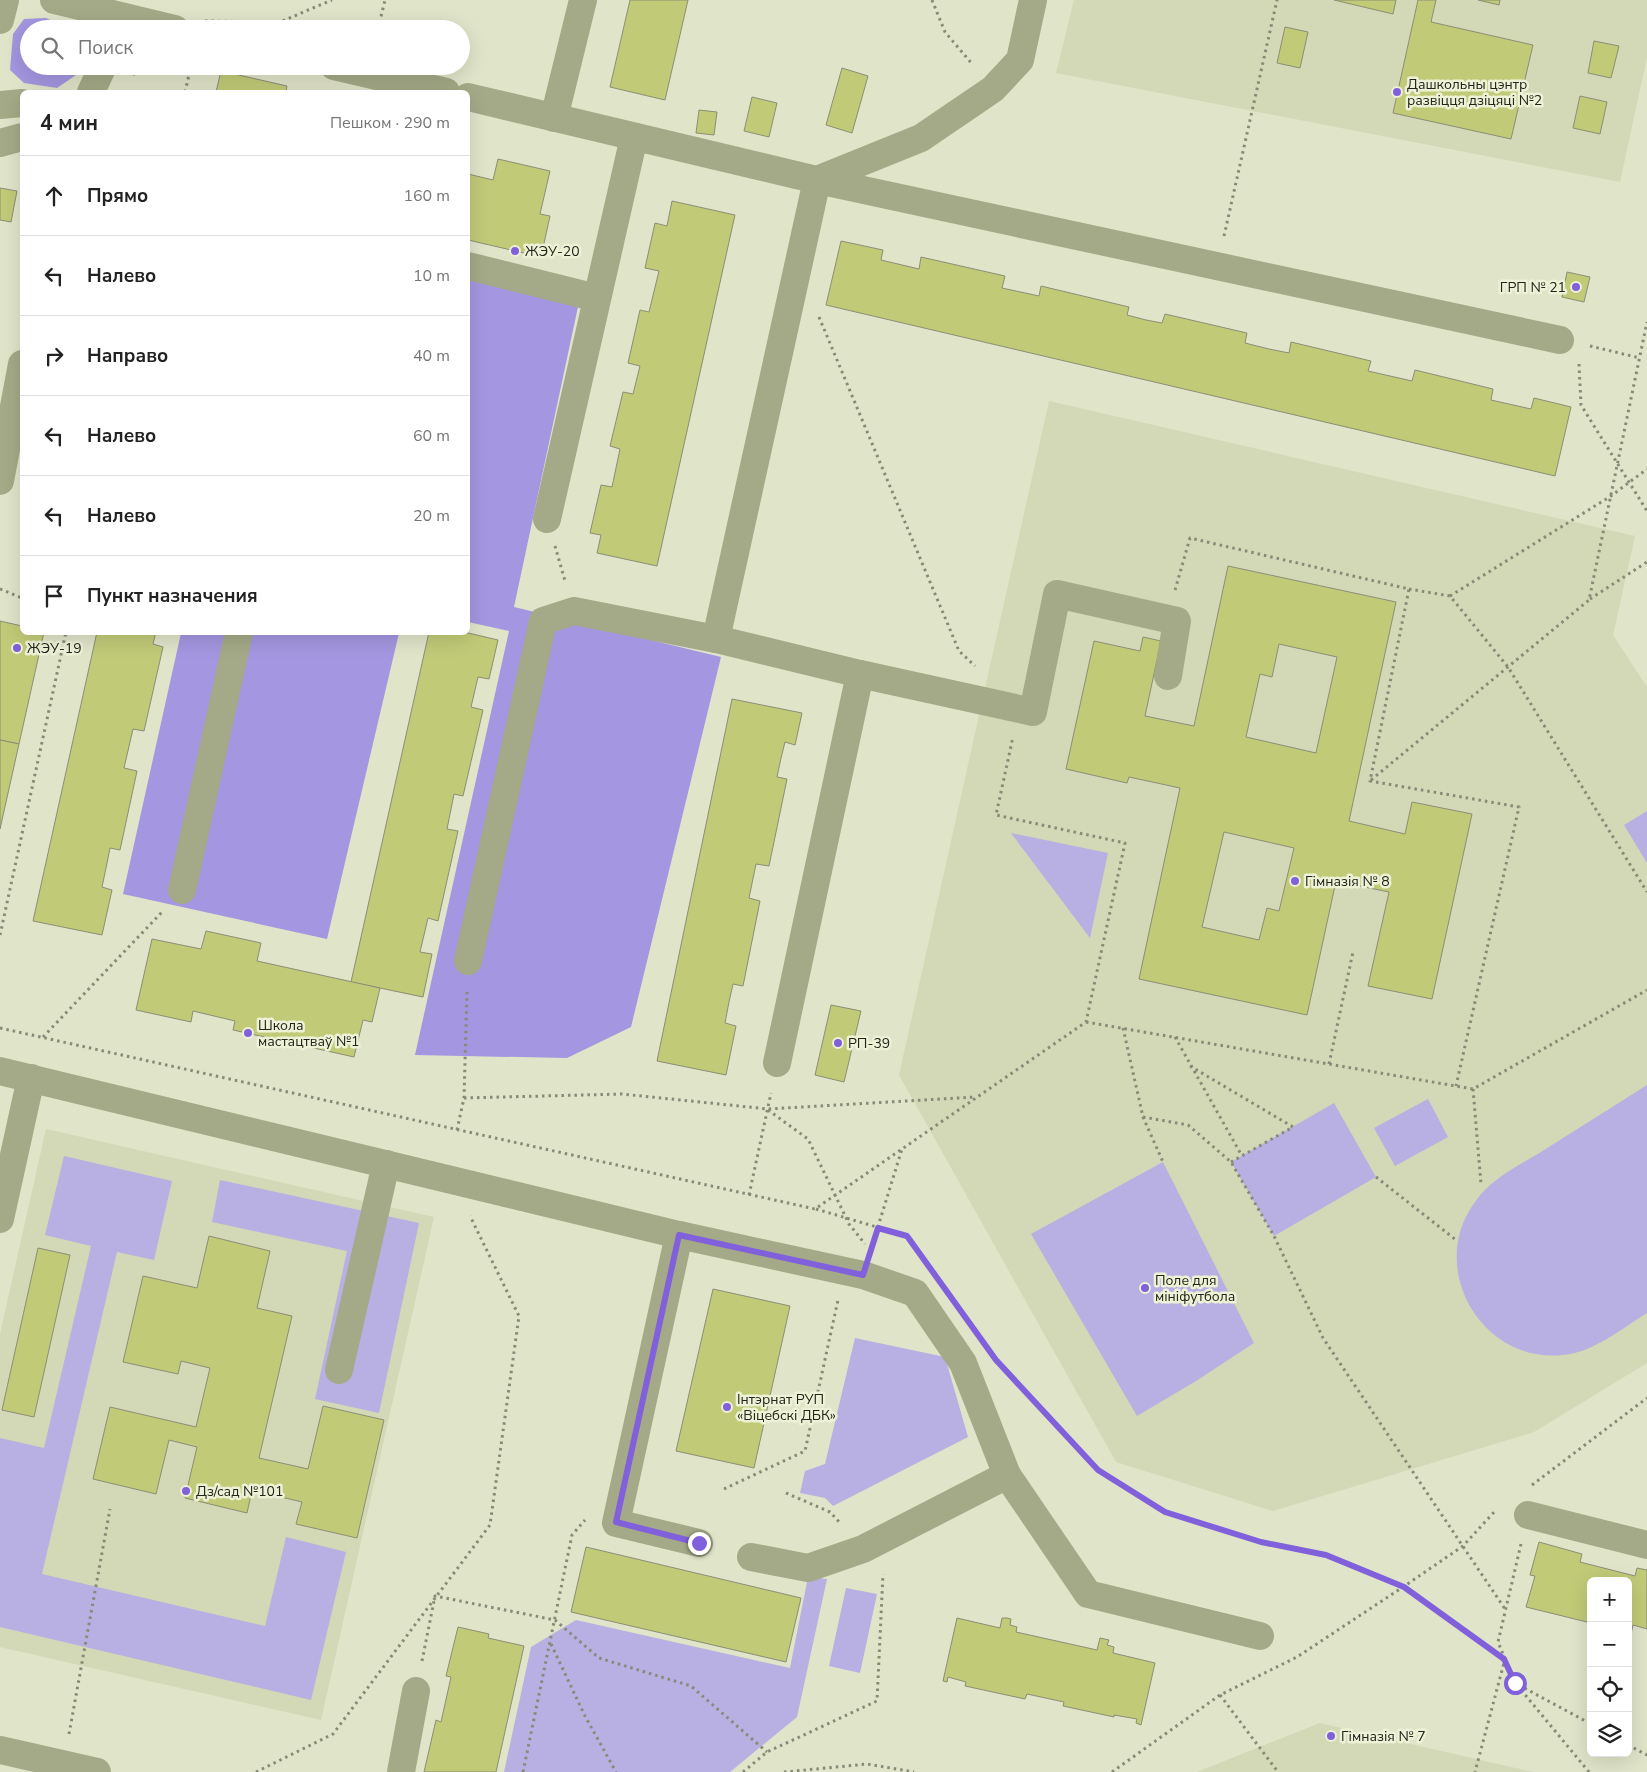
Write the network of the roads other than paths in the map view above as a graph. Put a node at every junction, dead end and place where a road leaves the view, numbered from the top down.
1 (5, 0) edge
2 (54, 0) edge
3 (583, 0) edge
4 (1033, 0) edge
5 (0, 20) edge
6 (106, 20) edge
7 (99, 75) edge
8 (350, 75) edge
9 (365, 83) edge
10 (92, 90) edge
11 (428, 90) edge
12 (470, 98) edge
13 (20, 103) edge
14 (0, 105) edge
15 (554, 118) junction
16 (634, 137) junction
17 (20, 138) edge
18 (0, 143) edge
19 (816, 180) junction
20 (470, 266) edge
21 (597, 298) junction
22 (1569, 341) road end
23 (20, 375) edge
24 (0, 481) edge
25 (547, 519) road end
26 (238, 635) edge
27 (716, 639) junction
28 (860, 674) junction
29 (1168, 676) dead end
30 (182, 890) road end
31 (468, 962) road end
32 (777, 1063) road end
33 (0, 1071) edge
34 (31, 1078) junction
35 (386, 1164) junction
36 (0, 1218) edge
37 (679, 1235) junction
38 (339, 1370) dead end
39 (1007, 1475) junction
40 (1528, 1515) road end
41 (699, 1543) dead end
42 (1647, 1545) edge
43 (751, 1557) dead end
44 (1260, 1636) dead end
45 (416, 1691) road end
46 (0, 1750) edge
47 (97, 1772) edge
48 (401, 1772) edge

1 - 5 lane
2 - 6 lane
3 - 15 lane
4 - 19 lane
7 - 10 lane
8 - 9 lane
9 - 11 lane
12 - 15 lane
13 - 14 lane
15 - 16 lane
16 - 19 lane
16 - 21 lane
17 - 18 lane
19 - 22 lane
19 - 27 lane
20 - 21 lane
21 - 25 lane
23 - 24 lane
26 - 30 lane
27 - 28 lane
27 - 31 lane
28 - 29 lane
28 - 32 lane
33 - 34 lane
34 - 35 lane
34 - 36 lane
35 - 37 lane
35 - 38 lane
37 - 39 lane
37 - 41 lane
39 - 43 lane
39 - 44 lane
40 - 42 lane
45 - 48 lane
46 - 47 lane

